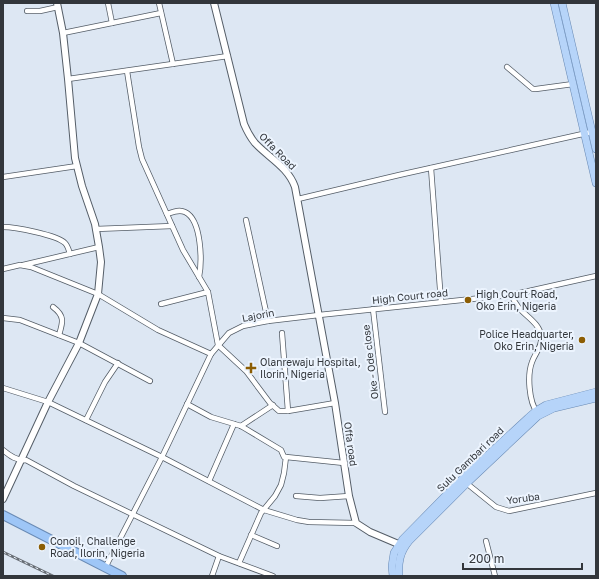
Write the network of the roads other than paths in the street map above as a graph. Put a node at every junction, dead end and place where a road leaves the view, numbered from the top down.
1 (108, 3) edge
2 (159, 3) edge
3 (214, 3) edge
4 (554, 3) edge
5 (562, 3) edge
6 (58, 5) edge
7 (27, 11) dead end
8 (161, 12) junction
9 (112, 23) junction
10 (63, 33) junction
11 (228, 56) junction
12 (173, 64) junction
13 (507, 67) dead end
14 (127, 72) junction
15 (68, 79) junction
16 (573, 84) junction
17 (591, 132) edge
18 (596, 149) edge
19 (77, 166) junction
20 (431, 168) junction
21 (3, 177) edge
22 (596, 183) edge
23 (298, 199) junction
24 (167, 214) junction
25 (246, 220) dead end
26 (172, 226) junction
27 (3, 227) edge
28 (96, 229) junction
29 (99, 247) junction
30 (70, 254) junction
31 (20, 265) junction
32 (3, 269) edge
33 (596, 276) edge
34 (199, 277) junction
35 (208, 292) junction
36 (98, 294) junction
37 (511, 295) junction
38 (441, 302) junction
39 (161, 304) dead end
40 (53, 307) dead end
41 (372, 309) junction
42 (319, 315) junction
43 (3, 318) edge
44 (268, 321) junction
45 (282, 334) dead end
46 (59, 335) junction
47 (79, 343) junction
48 (218, 345) junction
49 (211, 354) junction
50 (118, 363) junction
51 (150, 381) dead end
52 (3, 388) edge
53 (596, 392) edge
54 (596, 398) edge
55 (48, 402) junction
56 (335, 403) junction
57 (187, 404) junction
58 (272, 405) junction
59 (288, 411) junction
60 (385, 412) dead end
61 (538, 413) junction
62 (86, 420) junction
63 (234, 424) junction
64 (241, 426) junction
65 (3, 450) edge
66 (162, 457) junction
67 (286, 457) junction
68 (20, 461) junction
69 (344, 462) junction
70 (209, 481) junction
71 (465, 481) junction
72 (596, 494) edge
73 (296, 496) dead end
74 (348, 496) junction
75 (3, 499) edge
76 (264, 510) junction
77 (133, 514) junction
78 (3, 515) edge
79 (3, 522) edge
80 (356, 522) junction
81 (251, 535) junction
82 (486, 541) dead end
83 (277, 546) dead end
84 (401, 546) junction
85 (219, 556) junction
86 (238, 563) junction
87 (105, 568) junction
88 (112, 576) edge
89 (122, 576) edge
90 (212, 576) edge
91 (273, 576) edge
92 (393, 576) edge
93 (399, 576) edge
94 (495, 576) edge

1 - 9 street
2 - 8 street
3 - 11 street, Offa Road
4 - 16 main road
5 - 17 main road
6 - 7 street
6 - 10 street
8 - 9 street
8 - 12 street
9 - 10 street
10 - 15 street
11 - 12 street
11 - 23 street, Offa Road
12 - 14 street
13 - 16 street
14 - 15 street
14 - 24 street
15 - 19 street
16 - 17 main road
17 - 18 main road
17 - 20 street
17 - 22 main road
19 - 21 street
19 - 28 street
20 - 23 street
20 - 38 street
23 - 42 street, Offa Road
24 - 26 street
24 - 34 street
25 - 44 street
26 - 28 street
26 - 34 street
27 - 30 street
28 - 29 street
29 - 30 street
29 - 36 street
30 - 31 street
31 - 32 street
31 - 36 street
33 - 37 street, High Court road
34 - 35 street
35 - 39 street
35 - 48 street
36 - 47 street
36 - 49 street
37 - 38 street, High Court road
37 - 61 street
38 - 41 street, High Court road
40 - 46 street
41 - 42 street, High Court road
41 - 60 street, Oke - Ode close
42 - 44 street, Lajorin
42 - 56 street, Offa road
43 - 46 street
44 - 48 street, Lajorin
45 - 59 street
46 - 47 street
47 - 50 street
47 - 55 street
48 - 49 street, Lajorin
48 - 58 street
49 - 57 street, Lajorin
50 - 51 street
50 - 62 street
52 - 55 street
53 - 61 main road, Sulu Gambari road
54 - 61 main road
55 - 62 street
55 - 68 street
56 - 59 street
56 - 69 street, Offa road
57 - 63 street
57 - 66 street, Lajorin
58 - 59 street
58 - 64 street
61 - 71 main road, Sulu Gambari road
62 - 66 street
63 - 64 street
63 - 70 street
64 - 67 street
65 - 68 street
66 - 70 street
66 - 77 street, Lajorin
67 - 69 street
67 - 76 street
68 - 75 street
68 - 77 street
69 - 74 street, Offa road
70 - 76 street
71 - 72 street, Yoruba
71 - 84 main road, Sulu Gambari road
73 - 74 street
74 - 80 street, Offa road
76 - 80 street
76 - 81 street
77 - 85 street
77 - 87 street, Lajorin
78 - 87 highway
79 - 88 highway
80 - 84 street
81 - 83 street
81 - 86 street
82 - 94 street
84 - 92 main road, Sulu Gambari road
84 - 93 main road
85 - 86 street
85 - 90 street
86 - 91 street
87 - 89 highway

